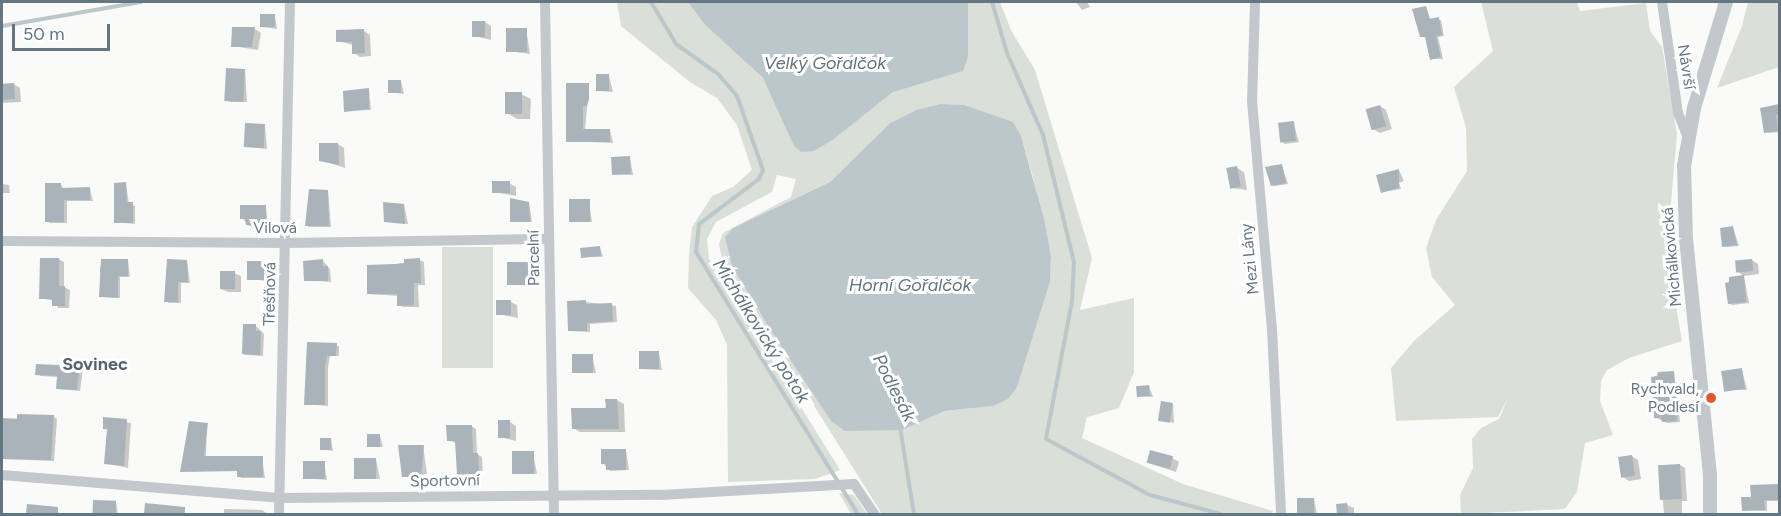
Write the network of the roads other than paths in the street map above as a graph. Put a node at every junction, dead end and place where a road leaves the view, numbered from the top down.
1 (290, 2) edge
2 (545, 2) edge
3 (1255, 2) edge
4 (1662, 2) edge
5 (1726, 2) edge
6 (1688, 135) junction
7 (549, 239) junction
8 (2, 241) edge
9 (286, 243) junction
10 (2, 474) edge
11 (554, 495) junction
12 (280, 498) junction
13 (279, 514) edge
14 (554, 514) edge
15 (874, 514) edge
16 (1281, 514) edge
17 (1710, 514) edge

1 - 9 street, Třešňová
2 - 7 street, Parcelní
3 - 16 street, Mezi Lány
4 - 6 street, Návrší
5 - 6 street, Michálkovická
6 - 17 street, Michálkovická
7 - 9 street, Vilová
7 - 11 street, Parcelní
8 - 9 street, Vilová
9 - 12 street, Třešňová
10 - 12 street, Sportovní
11 - 12 street, Sportovní
11 - 14 street, Parcelní
11 - 15 street, Sportovní
12 - 13 street, Třešňová

